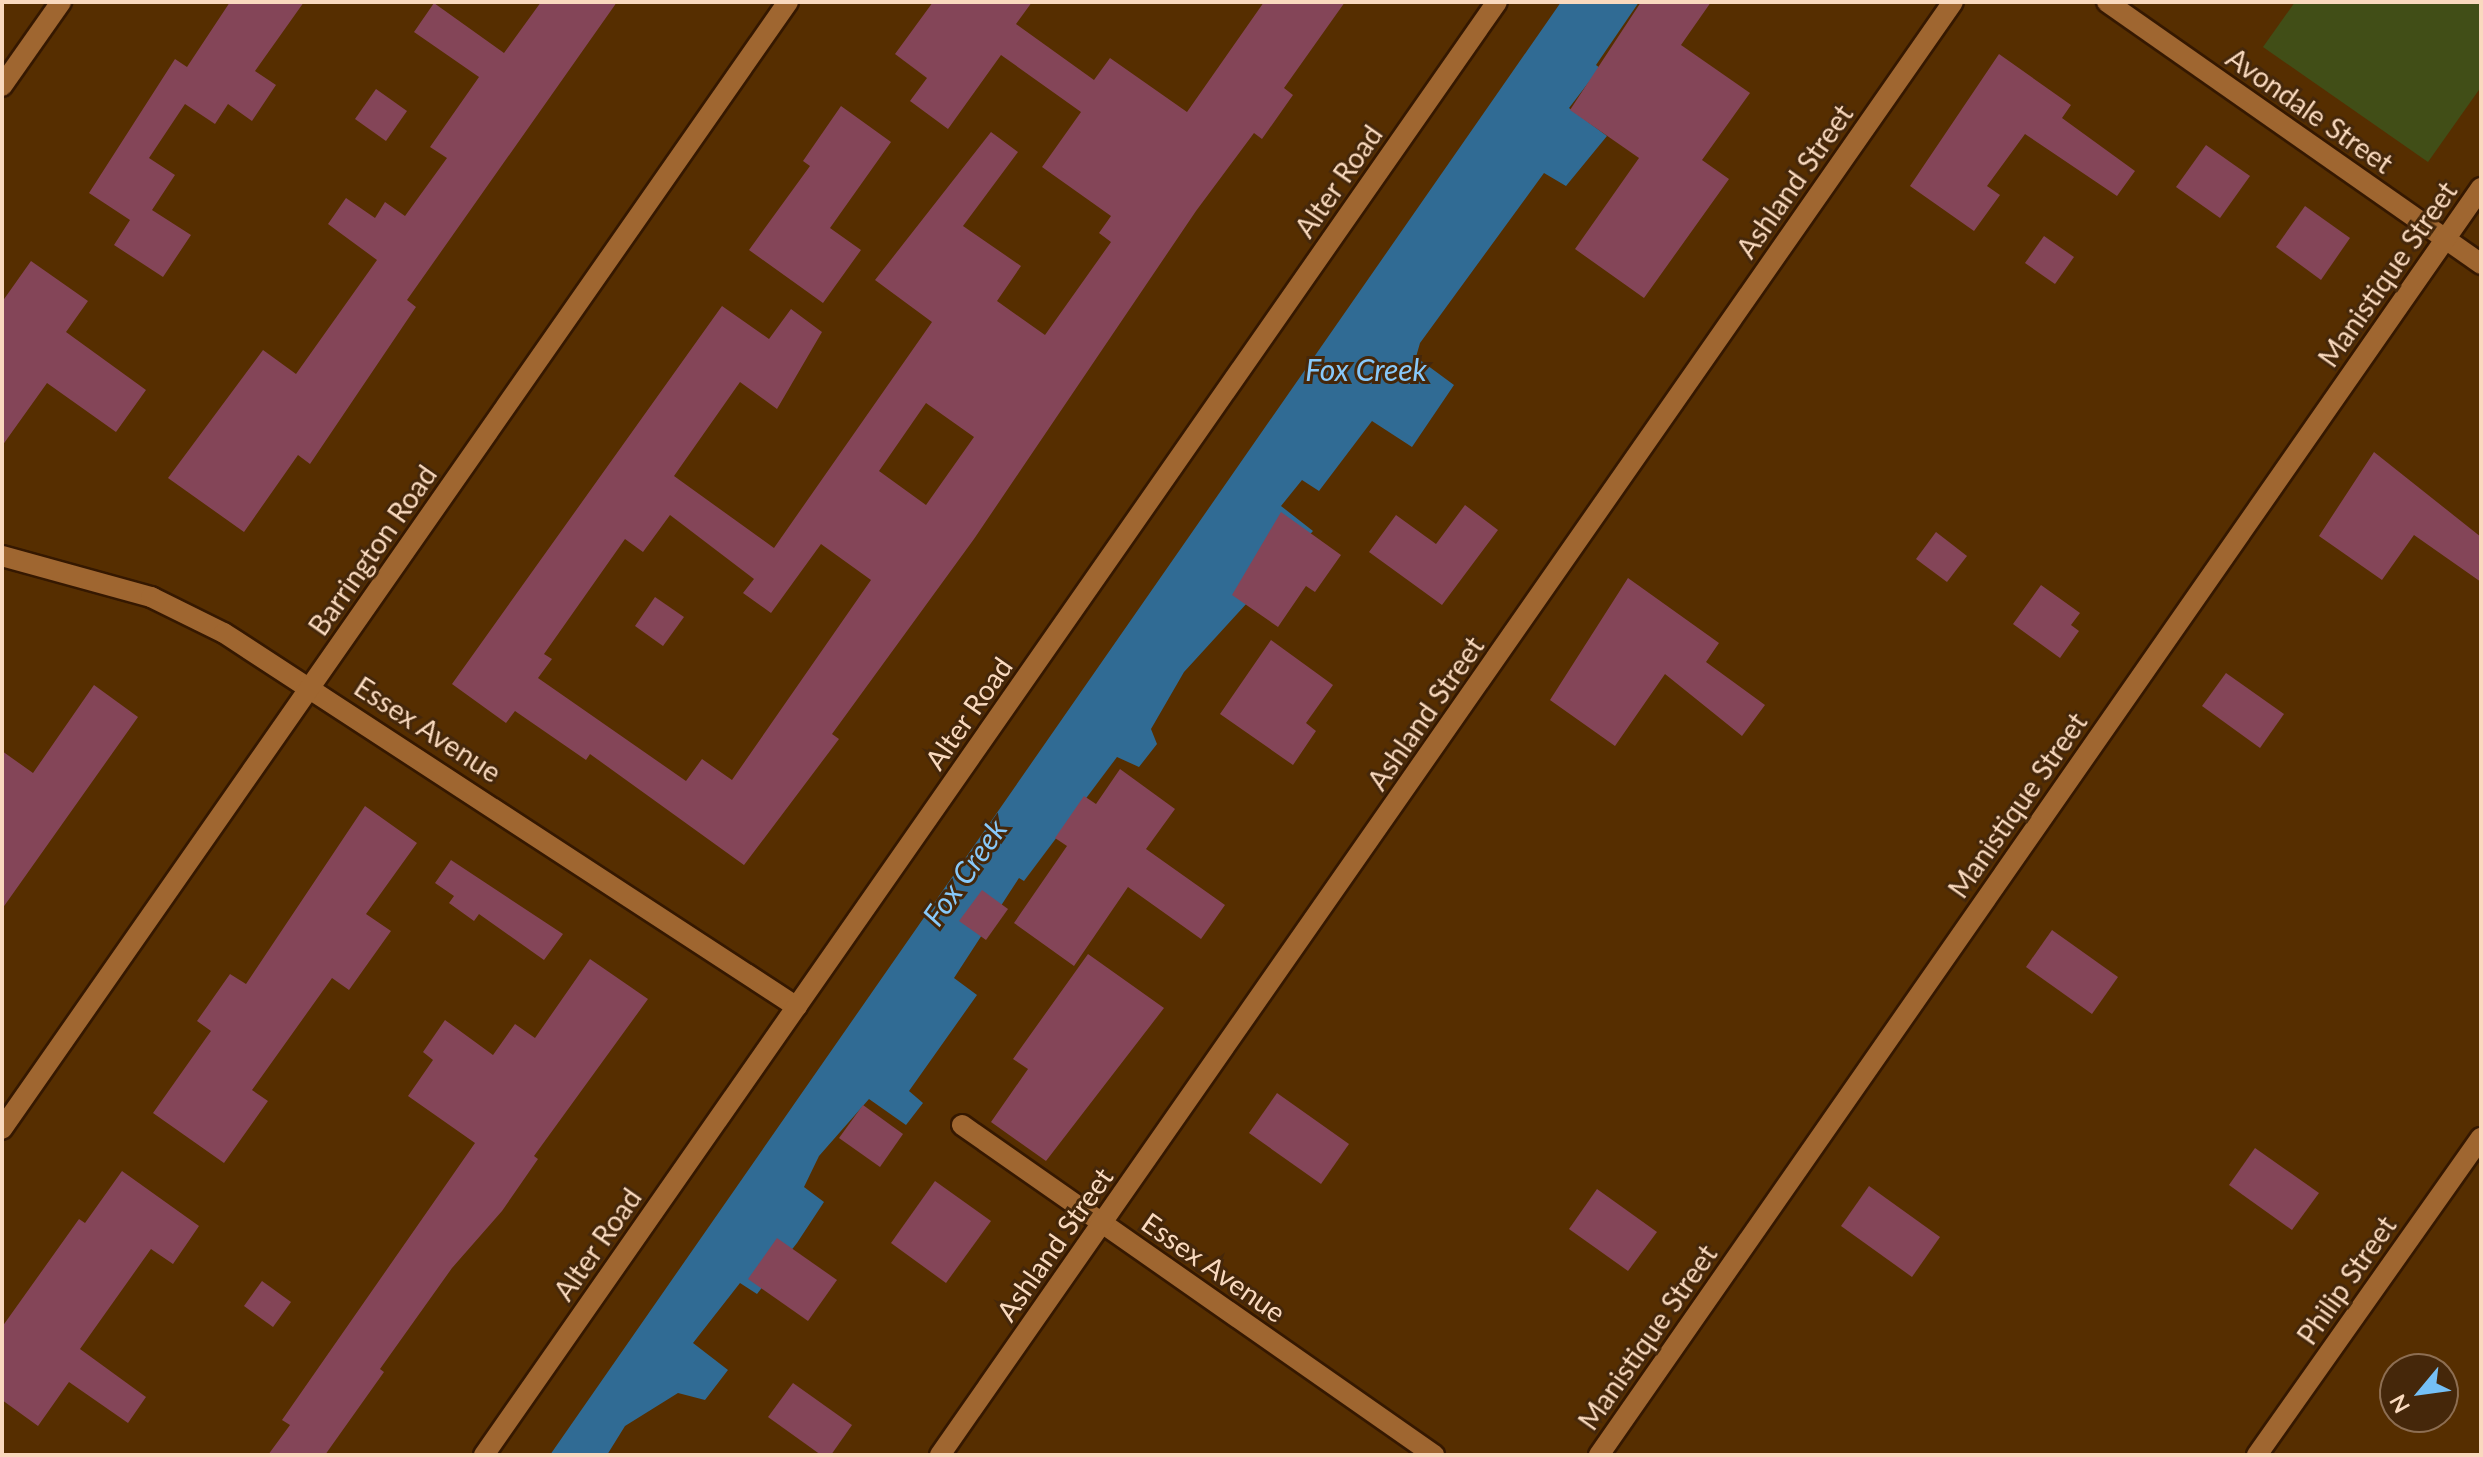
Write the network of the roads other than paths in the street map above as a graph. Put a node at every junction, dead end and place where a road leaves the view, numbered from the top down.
1 (61, 2) edge
2 (788, 2) edge
3 (1497, 2) edge
4 (1953, 2) edge
5 (2107, 2) edge
6 (2, 86) edge
7 (2481, 188) edge
8 (2445, 239) junction
9 (2481, 264) edge
10 (2, 556) edge
11 (311, 687) junction
12 (797, 1007) junction
13 (962, 1125) dead end
14 (2, 1129) edge
15 (2481, 1138) edge
16 (1102, 1223) junction
17 (484, 1455) edge
18 (940, 1455) edge
19 (1434, 1455) edge
20 (1599, 1455) edge
21 (2257, 1455) edge

1 - 6 street
2 - 11 street, Barrington Road
3 - 12 street, Alter Road
4 - 16 street, Ashland Street
5 - 8 street, Avondale Street
7 - 8 street, Manistique Street
8 - 9 street, Avondale Street
8 - 20 street, Manistique Street
10 - 11 street, Essex Avenue
11 - 12 street, Essex Avenue
11 - 14 street, Barrington Road
12 - 17 street, Alter Road
13 - 16 street, Essex Avenue
15 - 21 street, Philip Street
16 - 18 street, Ashland Street
16 - 19 street, Essex Avenue

